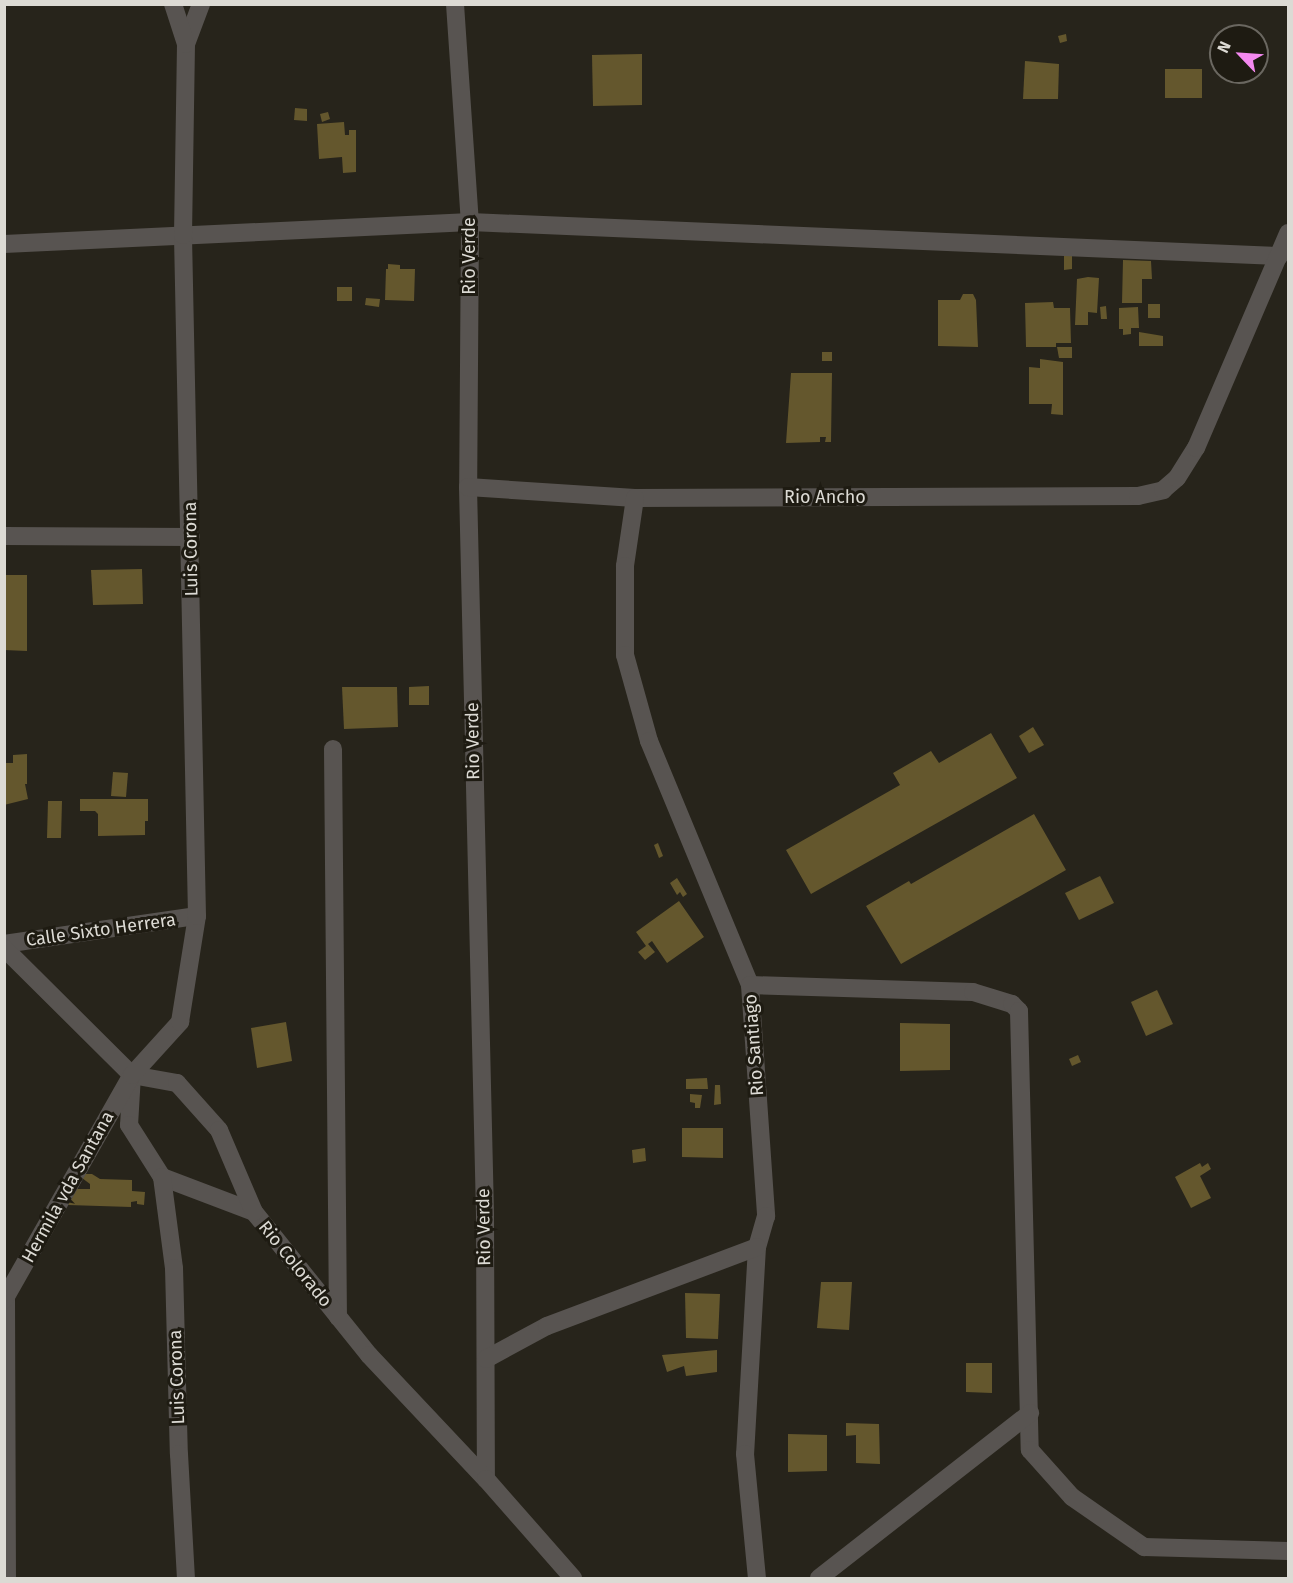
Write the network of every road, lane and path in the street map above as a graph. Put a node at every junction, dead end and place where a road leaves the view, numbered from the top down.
1 (173, 4) edge
2 (201, 4) edge
3 (455, 4) edge
4 (186, 44) junction
5 (470, 222) junction
6 (1288, 233) edge
7 (183, 235) junction
8 (4, 244) edge
9 (1279, 256) junction
10 (468, 487) junction
11 (635, 498) junction
12 (4, 536) edge
13 (191, 537) junction
14 (333, 749) dead end
15 (197, 916) junction
16 (4, 946) edge
17 (750, 985) junction
18 (132, 1075) junction
19 (162, 1177) junction
20 (254, 1212) junction
21 (757, 1247) junction
22 (5, 1299) edge
23 (338, 1317) junction
24 (486, 1359) junction
25 (1030, 1413) junction
26 (486, 1479) junction
27 (1288, 1551) edge
28 (7, 1578) edge
29 (186, 1578) edge
30 (573, 1578) edge
31 (757, 1578) edge
32 (819, 1578) edge

1 - 4 street, Luis Corona
2 - 4 street
3 - 5 street, Rio Verde
4 - 7 street, Luis Corona
5 - 7 street
5 - 9 street
5 - 10 street, Rio Verde
6 - 9 street
7 - 8 street
7 - 13 street, Luis Corona
9 - 11 street, Rio Ancho
10 - 11 street, Rio Ancho
10 - 24 street, Rio Verde
11 - 17 street, Rio Santiago
12 - 13 street
13 - 15 street, Luis Corona
14 - 23 street
15 - 16 street, Calle Sixto Herrera
15 - 18 street, Luis Corona
16 - 18 street
17 - 21 street, Rio Santiago
17 - 25 street
18 - 19 street
18 - 20 street
18 - 22 street, Hermila vda Santana
19 - 20 street, Rio Colorado
19 - 29 street, Luis Corona
20 - 23 street, Rio Colorado
21 - 24 street
21 - 31 street, Rio Santiago
22 - 28 street
23 - 26 street, Rio Colorado
24 - 26 street, Rio Verde
25 - 27 street
25 - 32 street
26 - 30 street, Rio Colorado

